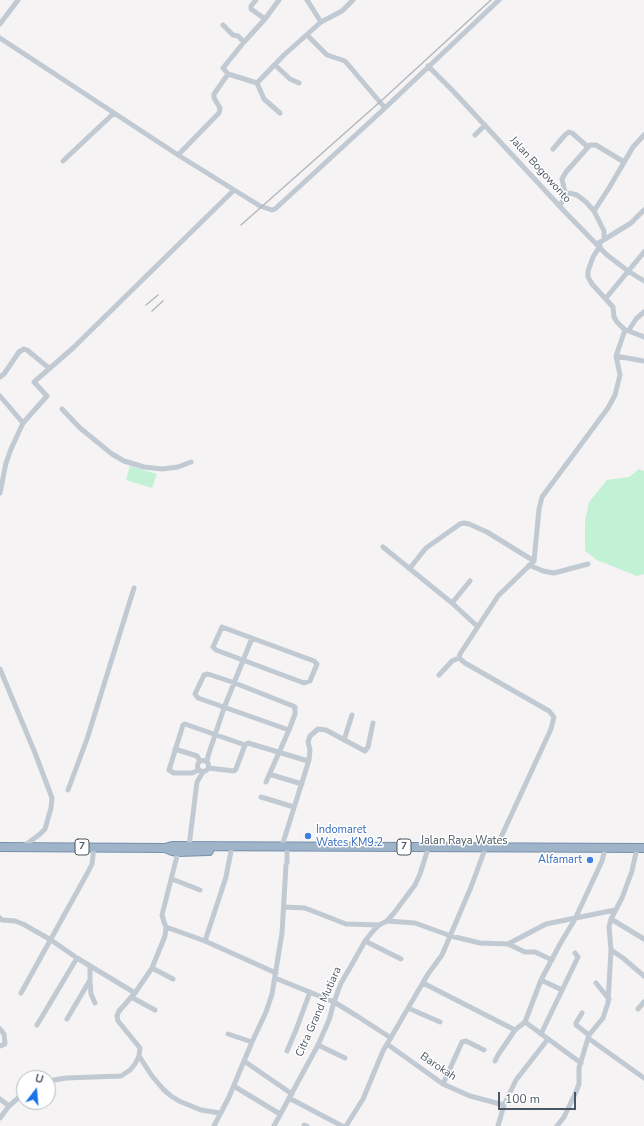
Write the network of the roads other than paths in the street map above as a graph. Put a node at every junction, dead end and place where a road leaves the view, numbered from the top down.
1 (18, 0) edge
2 (256, 0) edge
3 (279, 0) edge
4 (307, 0) edge
5 (353, 0) edge
6 (499, 0) edge
7 (265, 19) junction
8 (321, 22) junction
9 (0, 24) edge
10 (223, 25) dead end
11 (307, 35) junction
12 (0, 38) edge
13 (244, 42) junction
14 (275, 65) junction
15 (428, 66) junction
16 (228, 74) junction
17 (257, 82) junction
18 (299, 83) dead end
19 (386, 108) junction
20 (114, 113) junction
21 (280, 113) dead end
22 (485, 125) junction
23 (475, 135) dead end
24 (643, 138) edge
25 (588, 147) junction
26 (553, 149) dead end
27 (178, 155) junction
28 (63, 161) dead end
29 (624, 162) junction
30 (232, 191) junction
31 (566, 196) junction
32 (560, 205) junction
33 (644, 210) edge
34 (594, 212) junction
35 (604, 240) junction
36 (598, 245) junction
37 (644, 252) edge
38 (628, 271) junction
39 (644, 281) edge
40 (606, 298) junction
41 (644, 312) edge
42 (627, 330) junction
43 (644, 337) edge
44 (616, 356) junction
45 (644, 361) edge
46 (49, 368) junction
47 (0, 377) edge
48 (0, 396) edge
49 (62, 409) dead end
50 (23, 423) junction
51 (191, 462) dead end
52 (0, 493) edge
53 (383, 546) dead end
54 (532, 563) junction
55 (588, 564) dead end
56 (410, 568) junction
57 (470, 581) dead end
58 (134, 588) dead end
59 (452, 603) junction
60 (477, 626) junction
61 (252, 638) junction
62 (459, 658) junction
63 (244, 661) junction
64 (0, 668) edge
65 (439, 675) dead end
66 (235, 683) junction
67 (224, 708) junction
68 (352, 715) dead end
69 (373, 723) dead end
70 (289, 730) junction
71 (215, 734) junction
72 (344, 740) junction
73 (245, 744) junction
74 (175, 749) junction
75 (279, 753) junction
76 (200, 761) junction
77 (308, 761) junction
78 (207, 762) junction
79 (208, 768) junction
80 (201, 771) junction
81 (272, 775) dead end
82 (266, 782) dead end
83 (302, 784) junction
84 (68, 790) dead end
85 (262, 798) dead end
86 (294, 807) junction
87 (189, 846) junction
88 (0, 847) edge
89 (94, 847) junction
90 (22, 848) junction
91 (165, 848) junction
92 (496, 848) junction
93 (284, 849) junction
94 (231, 851) junction
95 (640, 851) edge
96 (178, 852) junction
97 (427, 852) junction
98 (484, 852) junction
99 (604, 853) junction
100 (172, 879) junction
101 (200, 890) dead end
102 (284, 907) junction
103 (615, 910) junction
104 (575, 919) junction
105 (611, 919) junction
106 (1, 921) edge
107 (386, 921) junction
108 (379, 924) junction
109 (166, 927) junction
110 (451, 936) junction
111 (644, 939) edge
112 (51, 940) junction
113 (205, 941) junction
114 (366, 941) junction
115 (508, 944) junction
116 (611, 950) junction
117 (576, 953) dead end
118 (77, 958) junction
119 (401, 959) dead end
120 (552, 960) junction
121 (90, 966) junction
122 (152, 968) junction
123 (276, 975) junction
124 (644, 976) edge
125 (173, 979) dead end
126 (90, 980) junction
127 (541, 980) junction
128 (423, 983) junction
129 (596, 983) dead end
130 (562, 990) junction
131 (310, 992) junction
132 (21, 993) dead end
133 (133, 995) junction
134 (609, 999) junction
135 (334, 1002) junction
136 (644, 1002) edge
137 (95, 1003) dead end
138 (408, 1008) junction
139 (638, 1009) dead end
140 (156, 1010) dead end
141 (582, 1013) dead end
142 (67, 1019) dead end
143 (440, 1022) dead end
144 (525, 1022) junction
145 (37, 1025) dead end
146 (0, 1029) edge
147 (515, 1030) junction
148 (228, 1034) dead end
149 (541, 1034) junction
150 (589, 1037) junction
151 (391, 1038) junction
152 (548, 1039) junction
153 (252, 1042) junction
154 (387, 1044) junction
155 (318, 1045) junction
156 (0, 1046) edge
157 (484, 1050) dead end
158 (287, 1052) dead end
159 (140, 1056) junction
160 (345, 1058) dead end
161 (244, 1061) junction
162 (495, 1061) dead end
163 (581, 1063) junction
164 (644, 1078) edge
165 (56, 1080) edge
166 (443, 1084) junction
167 (237, 1088) dead end
168 (290, 1096) junction
169 (0, 1099) edge
170 (16, 1100) edge
171 (504, 1105) junction
172 (9, 1106) junction
173 (220, 1113) junction
174 (280, 1114) junction
175 (0, 1118) edge
176 (214, 1126) edge
177 (274, 1126) edge
178 (342, 1126) edge
179 (346, 1126) edge
180 (498, 1126) edge
181 (558, 1126) edge

1 - 9 street
2 - 7 street
3 - 7 street
4 - 8 street
5 - 8 street
6 - 15 street
7 - 13 street
8 - 11 street
10 - 13 street
11 - 14 street
11 - 19 street
12 - 20 street
13 - 16 street
14 - 17 street
14 - 18 street
15 - 19 street
15 - 22 street, Jalan Bogowonto
16 - 17 street
16 - 27 street
17 - 21 street
19 - 30 street
20 - 27 street
20 - 28 street
22 - 23 street
22 - 32 street, Jalan Bogowonto
24 - 29 street
25 - 26 street
25 - 29 street
25 - 31 street
27 - 30 street
29 - 34 street
30 - 46 street
31 - 32 street
31 - 34 street
32 - 36 street, Jalan Bogowonto
33 - 35 street
34 - 35 street
35 - 36 street
36 - 38 street, Jalan Bogowonto
36 - 40 street
37 - 38 street
38 - 39 street, Jalan Bogowonto
38 - 40 street
40 - 42 street
41 - 42 street
42 - 43 street
42 - 44 street
44 - 45 street
44 - 54 street
46 - 47 street
46 - 50 street
48 - 50 street
49 - 51 street
50 - 52 street
53 - 56 street
54 - 55 street
54 - 56 street
54 - 60 street
56 - 59 street
57 - 59 street
58 - 84 street
59 - 60 street
60 - 62 street
61 - 63 street
61 - 63 street
61 - 63 street
62 - 65 street
62 - 92 street
63 - 66 street
64 - 90 street
66 - 67 street
66 - 67 street
66 - 70 street
67 - 70 street
67 - 71 street
68 - 72 street
69 - 72 street
70 - 75 street
71 - 73 street
71 - 74 street
71 - 78 street
72 - 77 street
73 - 75 street
73 - 79 street
74 - 76 street
74 - 80 street
75 - 77 street
75 - 82 street
76 - 78 street
76 - 80 street
77 - 83 street
78 - 79 street
79 - 80 street
80 - 87 street
81 - 83 street
83 - 86 street
85 - 86 street
86 - 93 street
87 - 91 highway, Jalan Raya Wates / 7
87 - 93 highway, Jalan Raya Wates / 7
88 - 90 highway, Jalan Raya Wates / 7
89 - 90 highway, Jalan Raya Wates / 7
89 - 91 highway, Jalan Raya Wates / 7
89 - 112 street
91 - 96 highway, Jalan Raya Wates
92 - 93 highway, Jalan Raya Wates / 7
92 - 95 highway, Jalan Raya Wates / 7
93 - 94 highway, Jalan Raya Wates
93 - 97 highway, Jalan Raya Wates
93 - 102 street
94 - 96 highway, Jalan Raya Wates
94 - 113 street
95 - 99 highway, Jalan Raya Wates
95 - 103 street
96 - 100 street
97 - 98 highway, Jalan Raya Wates
97 - 107 street, Citra Grand Mutiara
98 - 99 highway, Jalan Raya Wates
98 - 110 street
99 - 104 street
100 - 101 street
100 - 109 street
102 - 108 street
102 - 123 street
103 - 104 street
103 - 105 street
104 - 115 street
104 - 120 street
105 - 111 street
105 - 116 street
106 - 112 street
107 - 108 street, Citra Grand Mutiara
107 - 110 street
108 - 114 street, Citra Grand Mutiara
109 - 113 street
109 - 122 street
110 - 115 street
110 - 128 street
112 - 118 street
112 - 132 street
113 - 123 street
114 - 119 street
114 - 135 street, Citra Grand Mutiara
115 - 120 street
116 - 124 street
116 - 134 street
117 - 130 street
118 - 121 street
118 - 145 street
120 - 127 street
121 - 126 street
121 - 133 street
122 - 125 street
122 - 133 street
123 - 131 street
123 - 153 street
126 - 137 street
126 - 142 street
127 - 130 street
127 - 144 street
128 - 138 street
128 - 147 street
129 - 134 street
130 - 149 street
131 - 135 street
131 - 158 street
133 - 140 street
133 - 159 street
134 - 150 street
135 - 151 street
135 - 155 street, Citra Grand Mutiara
136 - 139 street
138 - 143 street
138 - 151 street
141 - 150 street
144 - 147 street
144 - 149 street
146 - 156 street
147 - 162 street
148 - 153 street
149 - 152 street
150 - 163 street
150 - 164 street
151 - 154 street
152 - 163 street
152 - 171 street
153 - 161 street
154 - 166 street, Barokah
154 - 179 street
155 - 160 street
155 - 168 street, Citra Grand Mutiara
157 - 166 street
159 - 165 street
159 - 173 street
161 - 168 street
161 - 173 street
163 - 181 street
166 - 171 street, Barokah
167 - 174 street
168 - 174 street, Citra Grand Mutiara
168 - 178 street
169 - 172 street
170 - 172 street
171 - 180 street
172 - 175 street
173 - 176 street
174 - 177 street, Citra Grand Mutiara

